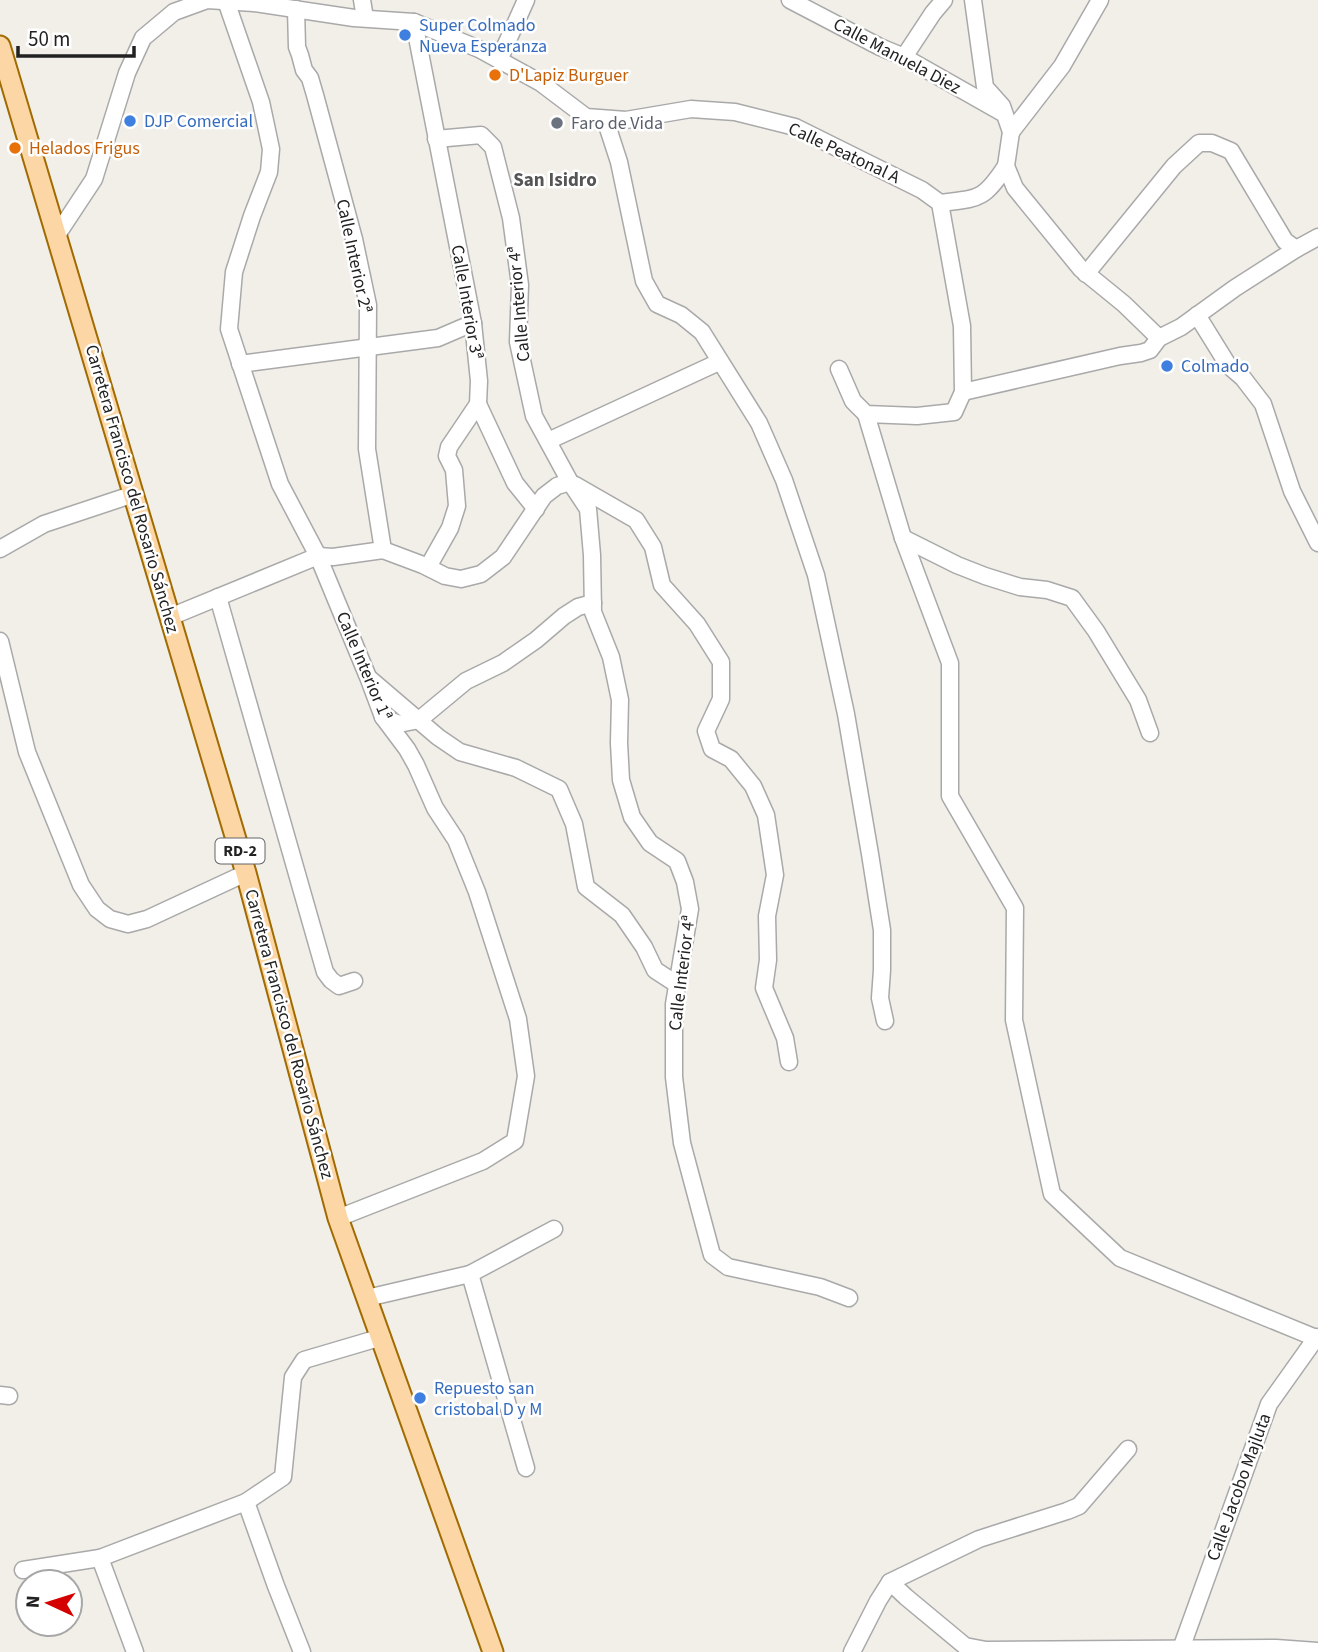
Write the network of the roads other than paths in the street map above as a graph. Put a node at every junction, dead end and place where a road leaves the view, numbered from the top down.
1 (362, 0) edge
2 (526, 0) edge
3 (790, 0) edge
4 (944, 0) edge
5 (973, 0) edge
6 (1100, 0) edge
7 (226, 1) edge
8 (296, 9) junction
9 (365, 18) junction
10 (414, 22) junction
11 (0, 46) edge
12 (904, 57) junction
13 (499, 60) junction
14 (1004, 113) junction
15 (605, 119) junction
16 (1011, 132) junction
17 (436, 139) junction
18 (1006, 166) junction
19 (940, 203) junction
20 (57, 236) junction
21 (1318, 236) edge
22 (1296, 249) junction
23 (1086, 274) junction
24 (1198, 314) junction
25 (473, 323) junction
26 (1159, 338) junction
27 (368, 348) junction
28 (719, 362) junction
29 (240, 364) junction
30 (839, 369) dead end
31 (963, 392) junction
32 (478, 404) junction
33 (866, 414) junction
34 (548, 441) junction
35 (570, 482) junction
36 (134, 494) junction
37 (536, 509) junction
38 (903, 538) junction
39 (1318, 543) edge
40 (0, 549) edge
41 (383, 550) junction
42 (318, 556) junction
43 (428, 567) junction
44 (218, 597) junction
45 (593, 603) junction
46 (170, 617) junction
47 (0, 642) edge
48 (368, 677) junction
49 (383, 717) junction
50 (419, 720) junction
51 (1150, 733) dead end
52 (246, 873) junction
53 (354, 981) dead end
54 (678, 985) junction
55 (885, 1021) dead end
56 (789, 1062) dead end
57 (338, 1218) junction
58 (554, 1229) dead end
59 (470, 1274) junction
60 (367, 1298) junction
61 (849, 1298) dead end
62 (382, 1337) junction
63 (1317, 1337) edge
64 (1128, 1449) dead end
65 (526, 1468) dead end
66 (246, 1502) junction
67 (100, 1558) junction
68 (36, 1568) edge
69 (891, 1582) junction
70 (962, 1649) edge
71 (1181, 1649) junction
72 (1276, 1650) edge
73 (986, 1651) edge
74 (1318, 1651) edge
75 (135, 1652) edge
76 (302, 1652) edge
77 (493, 1652) edge
78 (852, 1652) edge

1 - 9 street
2 - 13 street
3 - 12 street, Calle Manuela Diez
4 - 12 street
5 - 14 street
6 - 16 street
7 - 8 street, Calle Peatonal A
7 - 20 street, Calle Peatonal A
7 - 29 street, Calle Interior 1ª
8 - 9 street, Calle Peatonal A
8 - 27 street, Calle Interior 2ª
9 - 10 street, Calle Peatonal A
10 - 13 street, Calle Peatonal A
10 - 17 street, Calle Interior 3ª
11 - 20 main road, Carretera Francisco del Rosario Sánchez / RD-2
12 - 14 street, Calle Manuela Diez
13 - 15 street, Calle Peatonal A
14 - 16 street
15 - 19 street, Calle Peatonal A
15 - 28 street
16 - 18 street
17 - 25 street, Calle Interior 3ª
17 - 34 street, Calle Interior 4ª
18 - 19 street
18 - 23 street
19 - 31 street
20 - 36 main road, Carretera Francisco del Rosario Sánchez / RD-2
21 - 22 street
22 - 23 street
22 - 24 street
23 - 26 street
24 - 26 street
24 - 39 street
25 - 27 street
25 - 32 street, Calle Interior 3ª
26 - 31 street
27 - 29 street
27 - 41 street, Calle Interior 2ª
28 - 34 street
28 - 55 street
29 - 42 street, Calle Interior 1ª
30 - 33 street
31 - 33 street
32 - 37 street
32 - 43 street
33 - 38 street
34 - 35 street, Calle Interior 4ª
35 - 37 street
35 - 45 street, Calle Interior 4ª
35 - 56 street
36 - 40 street
36 - 46 main road, Carretera Francisco del Rosario Sánchez / RD-2
37 - 43 street
38 - 51 street
38 - 63 street
41 - 42 street
41 - 43 street
42 - 44 street
42 - 48 street, Calle Interior 1ª
44 - 46 street
44 - 53 street
45 - 50 street
45 - 54 street, Calle Interior 4ª
46 - 52 main road, Carretera Francisco del Rosario Sánchez / RD-2
47 - 52 street
48 - 49 street, Calle Interior 1ª
48 - 50 street
49 - 50 street
49 - 57 street, Calle Interior 1ª
50 - 54 street
52 - 57 main road, Carretera Francisco del Rosario Sánchez / RD-2
54 - 61 street, Calle Interior 4ª
57 - 60 main road, Carretera Francisco del Rosario Sánchez / RD-2
58 - 59 street
59 - 60 street
59 - 65 street
60 - 62 main road, Carretera Francisco del Rosario Sánchez / RD-2
62 - 66 street
62 - 77 main road, Carretera Francisco del Rosario Sánchez / RD-2
63 - 71 street, Calle Jacobo Majluta
64 - 69 street
66 - 67 street
66 - 76 street
67 - 68 street
67 - 75 street
69 - 70 street
69 - 78 street
70 - 73 street
71 - 72 street
71 - 73 street
72 - 74 street

